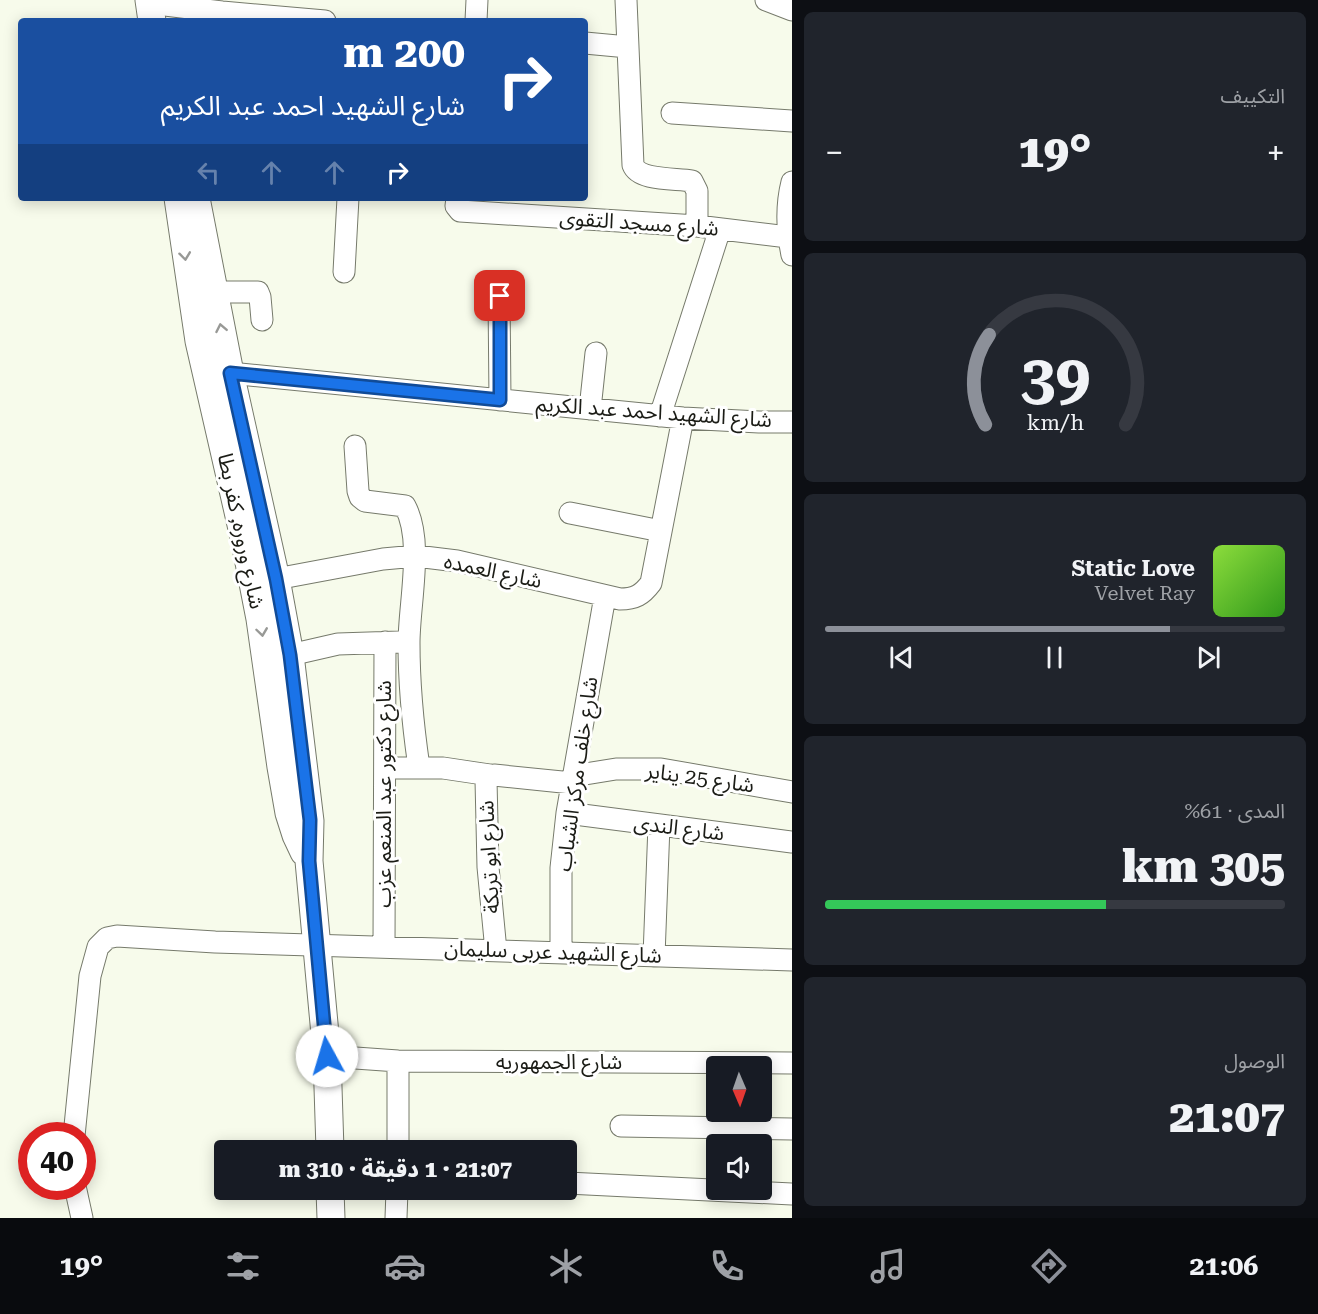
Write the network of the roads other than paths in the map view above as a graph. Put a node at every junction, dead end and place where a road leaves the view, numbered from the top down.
1 (477, 0) edge
2 (626, 0) edge
3 (766, 0) edge
4 (225, 6) edge
5 (157, 8) edge
6 (792, 10) edge
7 (260, 18) edge
8 (476, 18) edge
9 (588, 43) edge
10 (628, 47) junction
11 (672, 113) dead end
12 (792, 121) edge
13 (792, 182) edge
14 (178, 201) edge
15 (197, 201) edge
16 (348, 201) edge
17 (457, 201) edge
18 (491, 205) edge
19 (697, 226) junction
20 (720, 229) junction
21 (790, 246) edge
22 (344, 272) dead end
23 (214, 292) junction
24 (500, 296) dead end
25 (262, 320) dead end
26 (596, 352) dead end
27 (230, 373) junction
28 (500, 400) junction
29 (590, 409) junction
30 (660, 416) junction
31 (683, 418) junction
32 (792, 422) edge
33 (355, 446) dead end
34 (570, 513) dead end
35 (661, 531) junction
36 (416, 556) junction
37 (276, 579) junction
38 (605, 596) junction
39 (385, 642) junction
40 (409, 642) junction
41 (290, 655) junction
42 (419, 767) junction
43 (384, 768) junction
44 (490, 776) junction
45 (572, 780) junction
46 (792, 792) edge
47 (567, 813) junction
48 (659, 825) junction
49 (792, 842) edge
50 (309, 861) junction
51 (315, 944) junction
52 (384, 947) junction
53 (495, 951) junction
54 (561, 953) junction
55 (654, 956) junction
56 (792, 960) edge
57 (327, 1056) junction
58 (398, 1060) junction
59 (792, 1063) edge
60 (75, 1122) edge
61 (621, 1126) dead end
62 (792, 1129) edge
63 (330, 1140) edge
64 (398, 1140) edge
65 (577, 1183) edge
66 (792, 1194) edge
67 (78, 1200) edge
68 (330, 1200) edge
69 (397, 1200) edge
70 (82, 1218) edge
71 (331, 1218) edge
72 (396, 1218) edge

1 - 8 street
2 - 10 street
3 - 6 street
4 - 5 street
4 - 7 street
9 - 10 street
10 - 19 street
11 - 12 street
13 - 21 street
14 -> 50 street, شارع وروره, كفر بطا
15 - 23 street, شارع وروره, كفر بطا
16 - 22 street
17 - 18 street, شارع مسجد التقوى
18 - 19 street, شارع مسجد التقوى
19 - 20 street, شارع مسجد التقوى
20 - 21 street, شارع مسجد التقوى
20 - 30 street
23 - 25 street
27 -> 23 street, شارع وروره, كفر بطا
24 - 28 street
26 - 29 street
27 - 28 street, شارع الشهيد احمد عبد الكريم
27 - 37 street, شارع وروره, كفر بطا
28 - 29 street, شارع الشهيد احمد عبد الكريم
29 - 30 street, شارع الشهيد احمد عبد الكريم
30 - 31 street, شارع الشهيد احمد عبد الكريم
31 - 32 street, شارع الشهيد احمد عبد الكريم
31 - 35 street, شارع العمده
33 - 36 street
34 - 35 street
35 - 38 street, شارع العمده
36 - 37 street, شارع العمده
36 - 38 street, شارع العمده
36 - 40 street
37 - 41 street, شارع وروره, كفر بطا
38 - 45 street, شارع خلف مركز الشباب
39 - 40 street
39 - 41 street
39 - 43 street, شارع دكتور عبد المنعم عزب
40 - 42 street
41 - 50 street, شارع وروره, كفر بطا
42 - 43 street
42 - 44 street
43 - 52 street, شارع دكتور عبد المنعم عزب
44 - 45 street, شارع ابو تريكة
44 - 53 street, شارع ابو تريكة
45 - 46 street, شارع 25 يناير
45 - 47 street, شارع خلف مركز الشباب
47 - 48 street, شارع الندى
47 - 54 street, شارع خلف مركز الشباب
48 - 49 street, شارع الندى
48 - 55 street
50 - 51 street, شارع وروره, كفر بطا
51 - 52 street, شارع الشهيد عربى سليمان
51 - 57 street, شارع وروره, كفر بطا
51 - 60 street, شارع الشهيد عربى سليمان
52 - 53 street, شارع الشهيد عربى سليمان
53 - 54 street, شارع الشهيد عربى سليمان
54 - 55 street, شارع الشهيد عربى سليمان
55 - 56 street, شارع الشهيد عربى سليمان
57 - 58 street, شارع الجمهوريه
57 - 63 street, شارع وروره, كفر بطا
58 - 59 street, شارع الجمهوريه
58 - 64 street
61 - 62 street
65 - 66 street
67 - 70 street
68 - 71 street
69 - 72 street

